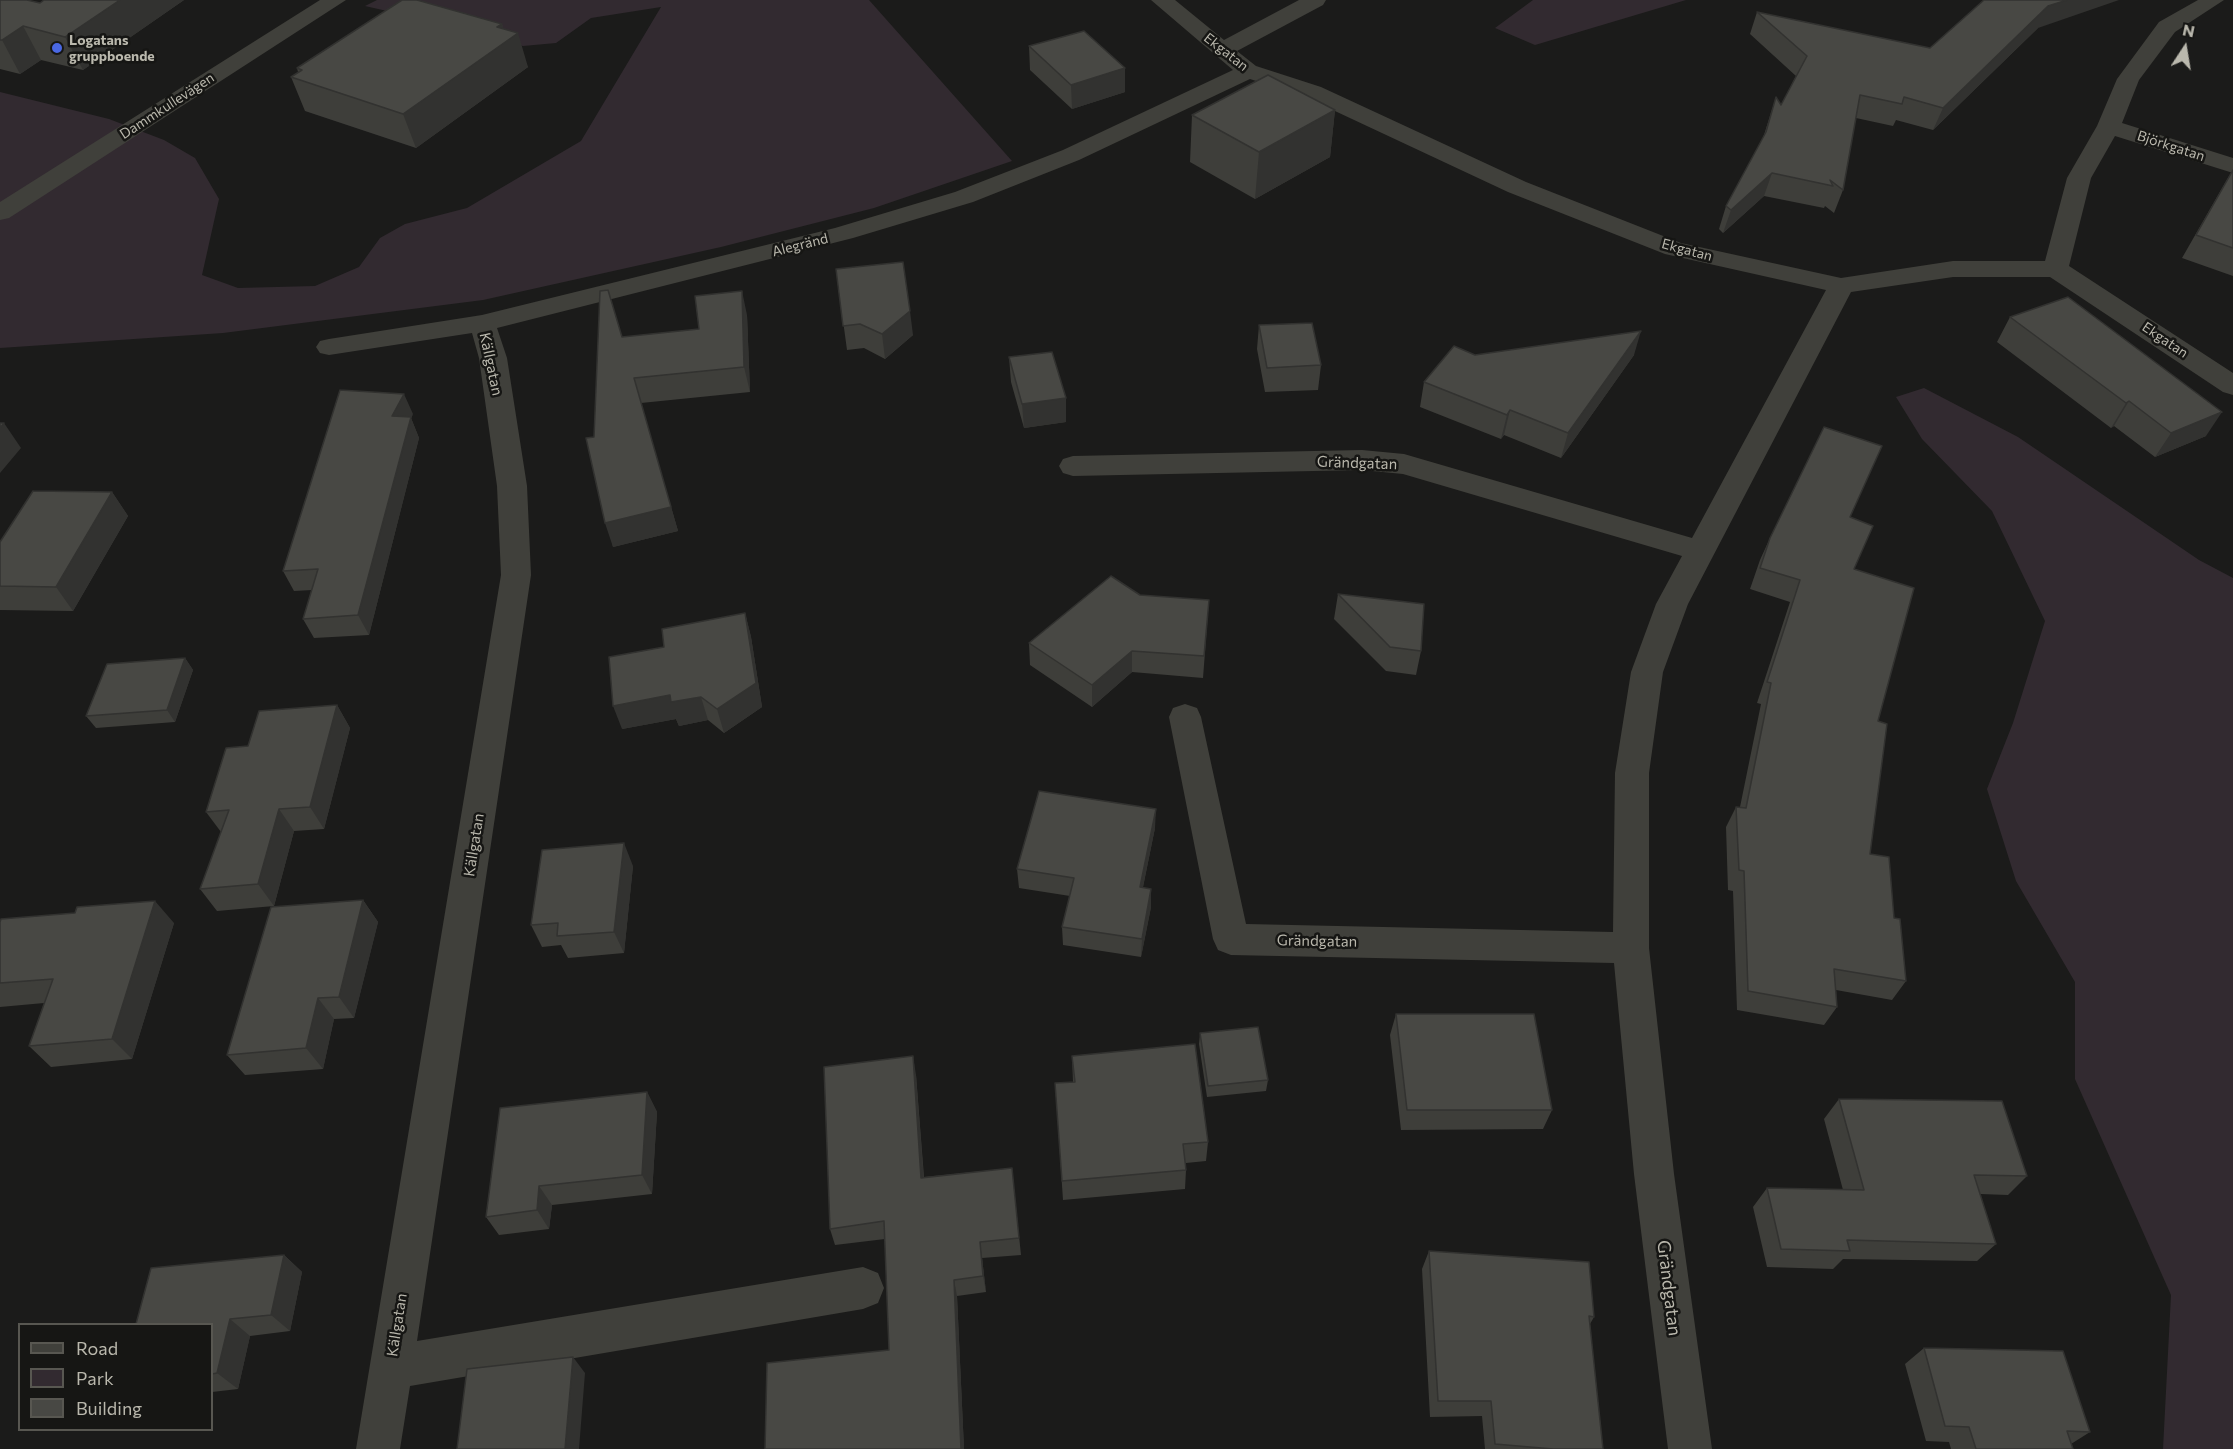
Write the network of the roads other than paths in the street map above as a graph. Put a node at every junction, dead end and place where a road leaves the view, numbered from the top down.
1 (335, 0) edge
2 (1162, 0) edge
3 (1315, 0) edge
4 (2213, 0) edge
5 (1224, 49) junction
6 (1248, 71) junction
7 (2109, 126) junction
8 (2233, 166) edge
9 (0, 213) edge
10 (2056, 269) junction
11 (1841, 286) junction
12 (482, 323) junction
13 (329, 347) dead end
14 (2233, 386) edge
15 (1073, 466) dead end
16 (1701, 551) junction
17 (1185, 717) dead end
18 (1631, 948) junction
19 (863, 1288) dead end
20 (391, 1367) junction
21 (378, 1449) edge
22 (1689, 1449) edge

1 - 9 street, Dammkullevägen
2 - 5 street, Ekgatan
3 - 5 street
4 - 7 street
5 - 6 street, Ekgatan
6 - 11 street, Ekgatan
6 - 12 street, Alegränd
7 - 8 street, Björkgatan
7 - 10 street
10 - 11 street, Ekgatan
10 - 14 street, Ekgatan
11 - 16 street, Grändgatan
12 - 13 street, Alegränd
12 - 20 street, Källgatan
15 - 16 street, Grändgatan
16 - 18 street, Grändgatan
17 - 18 street, Grändgatan
18 - 22 street, Grändgatan
19 - 20 street, Källgatan
20 - 21 street, Källgatan

